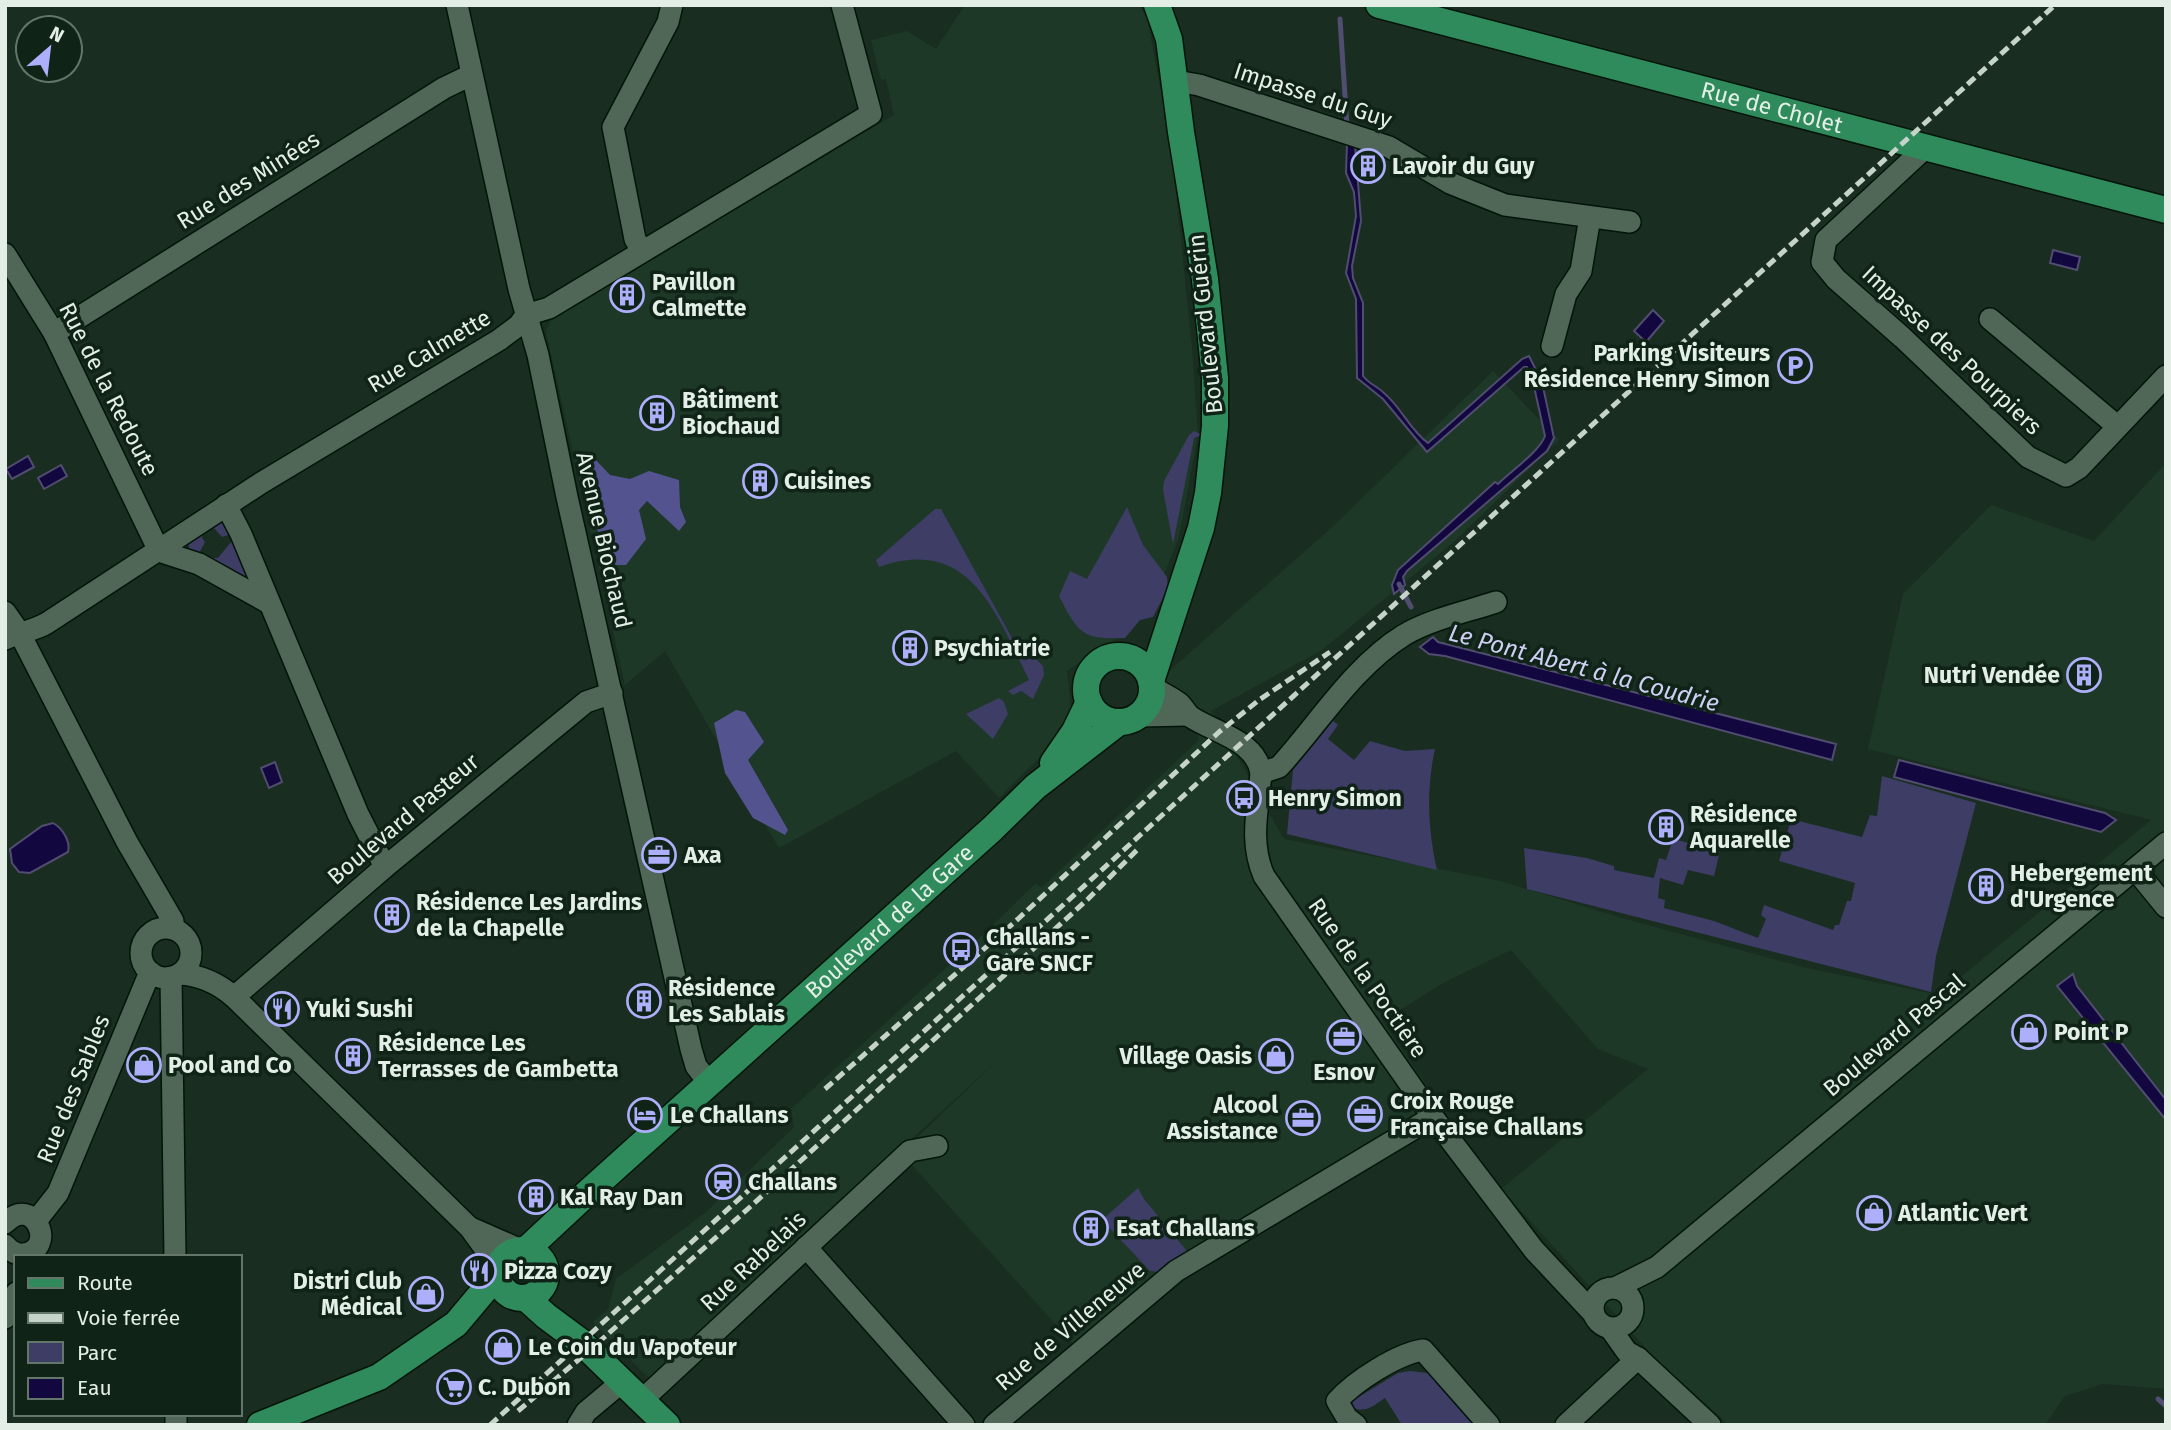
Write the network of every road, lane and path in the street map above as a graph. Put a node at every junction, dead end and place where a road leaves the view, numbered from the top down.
1 (457, 5) edge
2 (672, 5) edge
3 (842, 5) edge
4 (1157, 5) edge
5 (1173, 5) edge
6 (1379, 5) edge
7 (1170, 39) junction
8 (471, 75) junction
9 (1175, 82) junction
10 (1925, 148) junction
11 (2166, 210) edge
12 (1590, 217) junction
13 (1630, 222) dead end
14 (642, 251) junction
15 (5, 254) edge
16 (526, 315) junction
17 (1990, 318) dead end
18 (54, 332) junction
19 (1552, 346) dead end
20 (2166, 376) edge
21 (2117, 426) junction
22 (226, 505) junction
23 (159, 551) junction
24 (269, 603) junction
25 (1496, 603) dead end
26 (1175, 605) junction
27 (5, 612) edge
28 (12, 635) edge
29 (1122, 657) junction
30 (1151, 683) junction
31 (612, 693) junction
32 (1089, 702) junction
33 (1188, 715) junction
34 (1129, 719) junction
35 (1261, 773) junction
36 (1035, 787) junction
37 (2166, 844) edge
38 (385, 867) junction
39 (2135, 869) junction
40 (2166, 907) edge
41 (173, 929) junction
42 (191, 954) junction
43 (150, 972) junction
44 (175, 976) junction
45 (228, 991) junction
46 (709, 1083) junction
47 (1433, 1117) junction
48 (937, 1146) dead end
49 (585, 1195) junction
50 (36, 1221) junction
51 (5, 1223) edge
52 (470, 1228) junction
53 (806, 1247) junction
54 (523, 1250) junction
55 (18, 1252) edge
56 (175, 1255) edge
57 (1657, 1267) junction
58 (499, 1271) junction
59 (1552, 1272) junction
60 (546, 1275) junction
61 (1609, 1289) junction
62 (520, 1297) junction
63 (14, 1298) edge
64 (1633, 1311) junction
65 (1593, 1312) junction
66 (5, 1318) edge
67 (456, 1324) junction
68 (1610, 1328) junction
69 (577, 1338) junction
70 (1638, 1358) junction
71 (623, 1381) junction
72 (642, 1400) junction
73 (260, 1425) edge
74 (578, 1425) edge
75 (667, 1425) edge
76 (964, 1425) edge
77 (994, 1425) edge
78 (1356, 1425) edge
79 (1489, 1425) edge
80 (1566, 1425) edge
81 (1710, 1425) edge

1 - 8 street, Avenue Biochaud
2 - 14 street
3 - 14 street, Rue Calmette
4 - 7 main road, Boulevard Guérin
5 - 7 main road, Boulevard Guérin
6 - 10 main road, Rue de Cholet
7 - 9 main road, Boulevard Guérin
8 - 16 street, Avenue Biochaud
8 - 18 street, Rue des Minées
9 - 12 street, Impasse du Guy
9 - 26 main road, Boulevard Guérin
10 - 11 main road, Rue de Cholet
10 - 21 street, Impasse des Pourpiers
12 - 13 street, Impasse du Guy
12 - 19 street
14 - 16 street, Rue Calmette
15 - 18 street, Rue de la Redoute
16 - 22 street, Rue Calmette
16 - 31 street, Avenue Biochaud
17 - 21 street
18 - 23 street, Rue de la Redoute
20 - 21 street, Impasse des Pourpiers
22 - 23 street, Rue Calmette
22 - 24 street
23 - 24 street
23 - 28 street, Rue Calmette
24 - 38 street
25 - 35 street
26 - 29 main road, Boulevard Guérin
26 - 30 main road, Boulevard Guérin
27 - 28 street
28 - 41 street
29 - 30 main road
29 - 32 main road
30 - 33 street
30 - 34 main road
31 - 38 street, Boulevard Pasteur
31 - 46 street, Avenue Biochaud
32 - 34 main road
32 - 36 main road
33 - 34 street
33 - 35 street
34 - 36 main road
35 - 47 street, Rue de la Poctière
36 - 46 main road, Boulevard de la Gare
37 - 39 street, Boulevard Pascal
38 - 45 street, Boulevard Pasteur
39 - 40 street
39 - 57 street, Boulevard Pascal
41 - 42 street
41 - 43 street
42 - 44 street
42 - 45 street
43 - 44 street
43 - 50 street, Rue des Sables
44 - 45 street
44 - 56 street
45 - 52 street
46 - 49 main road, Boulevard de la Gare
47 - 59 street, Rue de la Poctière
47 - 77 street, Rue de Villeneuve
48 - 53 street, Rue Rabelais
49 - 54 main road, Boulevard de la Gare
49 - 60 main road, Boulevard de la Gare
50 - 51 street
50 - 55 street
52 - 54 street
52 - 58 street
53 - 72 street, Rue Rabelais
53 - 76 street
54 - 58 main road
54 - 60 main road
57 - 61 street, Boulevard Pascal
57 - 64 street, Boulevard Pascal
58 - 62 main road
58 - 67 main road
59 - 61 street
59 - 65 street, Rue de la Poctière
60 - 62 main road
60 - 69 main road
61 - 64 street
61 - 65 street
62 - 67 main road
62 - 69 main road
63 - 66 street
64 - 68 street
64 - 70 street
65 - 68 street, Rue de la Poctière
67 - 73 main road
68 - 70 street, Rue de la Poctière
69 - 71 main road
70 - 80 street
70 - 81 street, Rue de la Poctière
71 - 72 main road
71 - 74 street
72 - 75 main road
78 - 79 street

